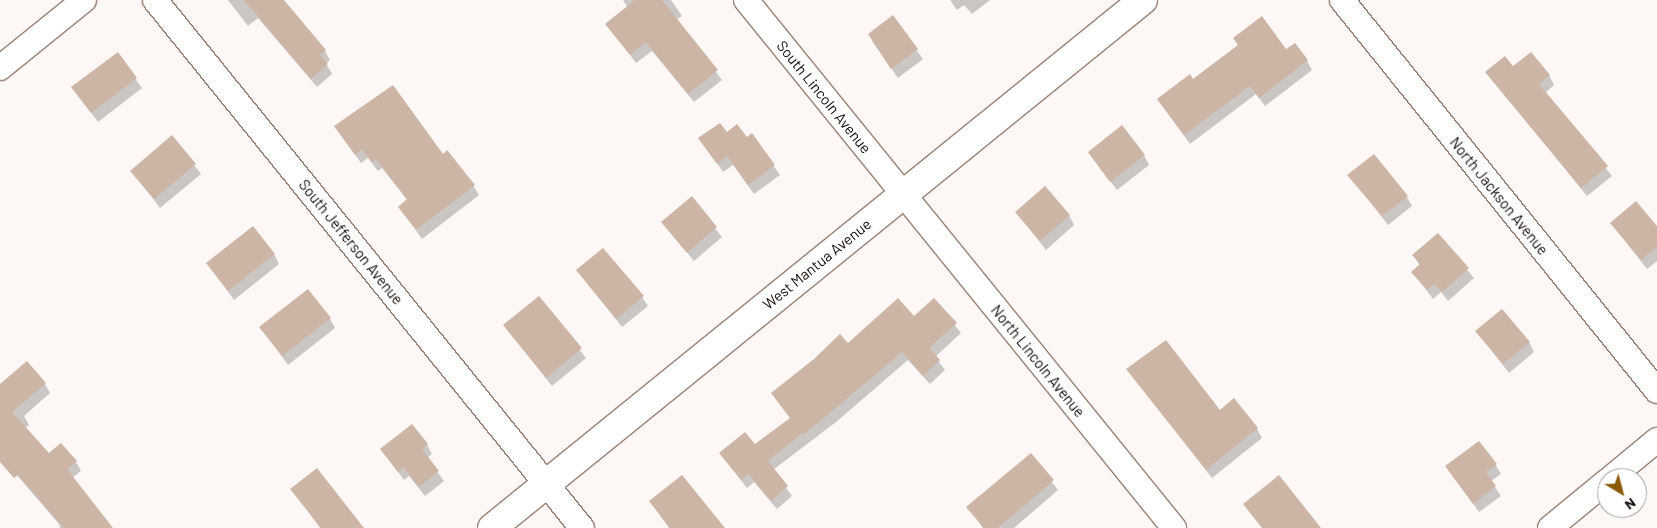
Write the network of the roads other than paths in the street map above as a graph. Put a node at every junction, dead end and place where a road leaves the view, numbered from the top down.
1 (84, 0) edge
2 (155, 0) edge
3 (746, 0) edge
4 (1143, 0) edge
5 (1342, 0) edge
6 (0, 68) edge
7 (903, 195) junction
8 (1657, 391) edge
9 (1657, 440) edge
10 (1623, 468) edge
11 (547, 483) junction
12 (1597, 489) edge
13 (492, 528) edge
14 (582, 528) edge
15 (1174, 528) edge
16 (1550, 528) edge

1 - 6 street
2 - 11 street, South Jefferson Avenue
3 - 7 street, South Lincoln Avenue
4 - 7 street, West Mantua Avenue
5 - 8 street, North Jackson Avenue
7 - 11 street, West Mantua Avenue
7 - 15 street, North Lincoln Avenue
9 - 10 street
11 - 13 street, West Mantua Avenue
11 - 14 street, South Jefferson Avenue
12 - 16 street

